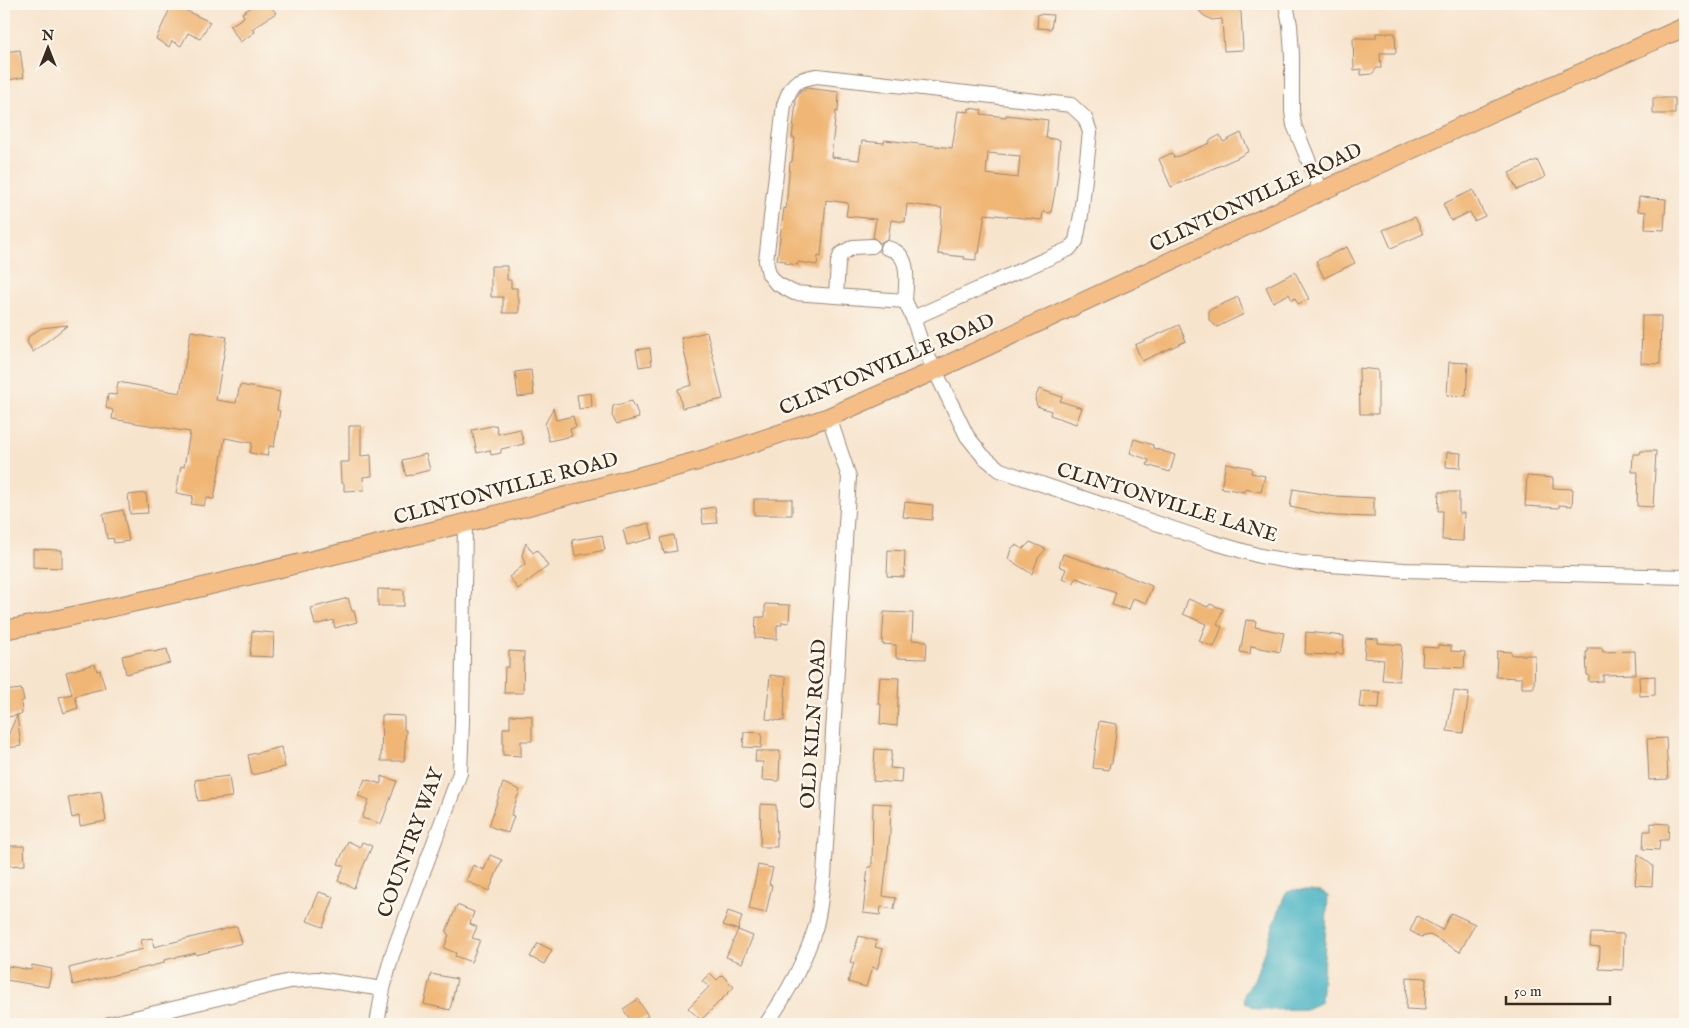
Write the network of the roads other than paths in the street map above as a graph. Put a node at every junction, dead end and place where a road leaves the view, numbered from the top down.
1 (1286, 4) edge
2 (1685, 27) edge
3 (1322, 192) junction
4 (872, 246) dead end
5 (887, 248) dead end
6 (836, 296) junction
7 (906, 302) junction
8 (913, 318) junction
9 (936, 370) junction
10 (829, 417) junction
11 (465, 523) junction
12 (1685, 577) edge
13 (4, 630) edge
14 (383, 989) junction
15 (110, 1024) edge
16 (377, 1024) edge
17 (766, 1024) edge

1 - 3 street
2 - 3 main road, CLINTONVILLE ROAD
3 - 9 main road, CLINTONVILLE ROAD
4 - 6 street
5 - 7 street
6 - 7 street
6 - 8 street
7 - 8 street, CLINTONVILLE LANE
8 - 9 street, CLINTONVILLE LANE
9 - 10 main road, CLINTONVILLE ROAD
9 - 12 street, CLINTONVILLE LANE
10 - 11 main road, CLINTONVILLE ROAD
10 - 17 street, OLD KILN ROAD
11 - 13 main road, CLINTONVILLE ROAD
11 - 14 street, COUNTRY WAY
14 - 15 street
14 - 16 street, COUNTRY WAY

